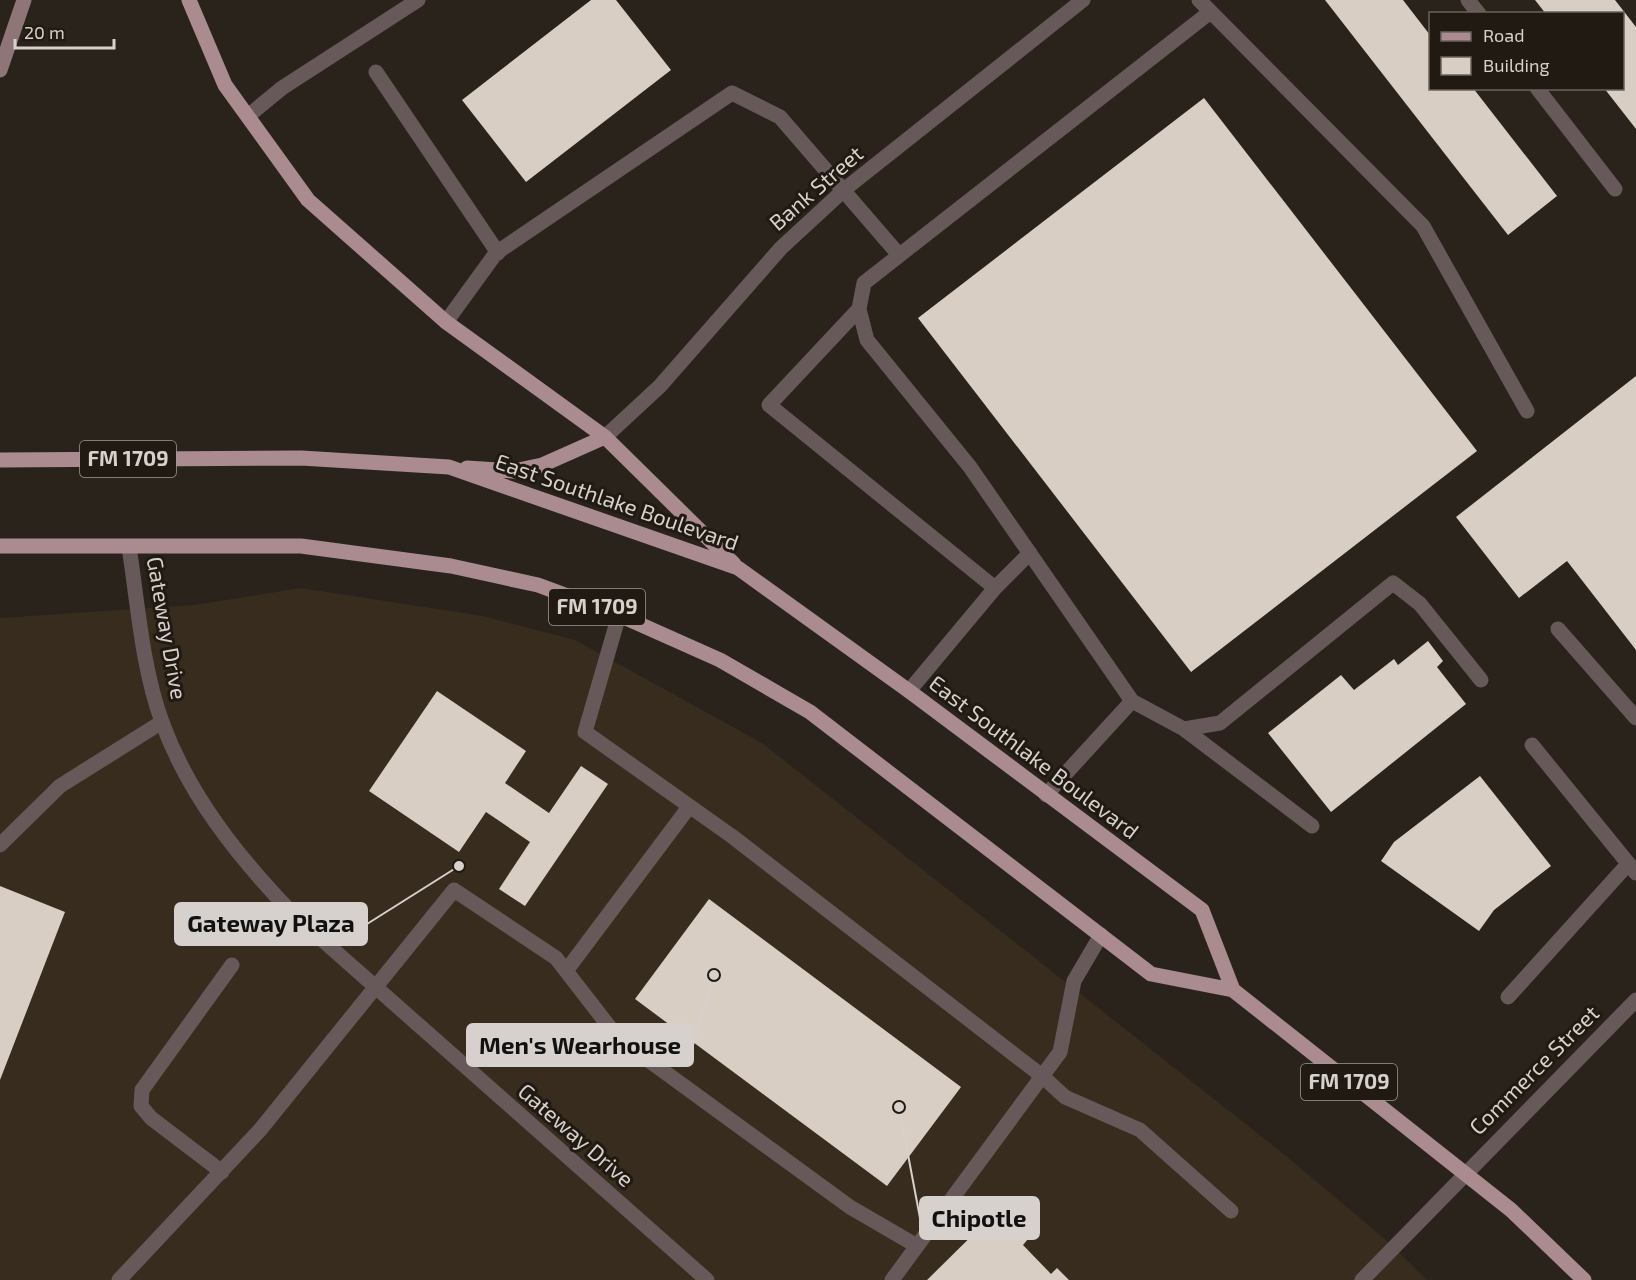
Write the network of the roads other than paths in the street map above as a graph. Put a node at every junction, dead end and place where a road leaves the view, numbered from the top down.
1 (24, 0) edge
2 (189, 0) edge
3 (418, 0) edge
4 (1083, 0) edge
5 (1199, 0) edge
6 (1468, 0) edge
7 (1477, 12) edge
8 (1209, 13) junction
9 (0, 70) edge
10 (376, 72) dead end
11 (1539, 90) edge
12 (248, 116) junction
13 (845, 189) junction
14 (1615, 189) dead end
15 (498, 253) junction
16 (899, 255) junction
17 (859, 309) junction
18 (446, 322) junction
19 (1527, 411) dead end
20 (605, 437) junction
21 (0, 460) edge
22 (449, 467) junction
23 (0, 546) edge
24 (129, 547) junction
25 (1030, 553) junction
26 (738, 568) junction
27 (995, 588) junction
28 (619, 615) junction
29 (1558, 629) dead end
30 (1481, 680) dead end
31 (909, 691) junction
32 (1132, 701) junction
33 (1636, 718) edge
34 (162, 722) junction
35 (1184, 729) junction
36 (1532, 745) dead end
37 (1046, 795) junction
38 (689, 807) junction
39 (1312, 826) dead end
40 (0, 845) edge
41 (1632, 869) edge
42 (1101, 934) junction
43 (232, 965) dead end
44 (566, 970) junction
45 (375, 987) junction
46 (1233, 990) junction
47 (1508, 997) dead end
48 (1636, 1000) edge
49 (1042, 1076) junction
50 (222, 1172) junction
51 (1464, 1173) junction
52 (1231, 1211) dead end
53 (917, 1246) junction
54 (119, 1280) edge
55 (707, 1280) edge
56 (892, 1280) edge
57 (1362, 1280) edge
58 (1584, 1280) edge

1 - 9 main road
2 - 12 main road
3 - 12 street
4 - 13 street, Bank Street
5 - 8 street
6 - 7 street
8 - 16 street
8 - 19 street
10 - 15 street
11 - 14 street
12 - 18 main road
13 - 15 street
13 - 16 street
13 - 20 street, Bank Street
15 - 18 street
16 - 17 street
17 - 25 street
17 - 27 street
18 - 20 main road
20 - 22 main road
20 - 26 main road
21 - 22 main road, East Southlake Boulevard / FM 1709
22 - 26 main road, East Southlake Boulevard / FM 1709
23 - 24 main road, FM 1709
24 - 28 main road, FM 1709
24 - 34 street, Gateway Drive
25 - 27 street
25 - 32 street
26 - 31 main road, East Southlake Boulevard / FM 1709
27 - 31 street
28 - 38 street
28 - 42 main road, FM 1709
29 - 33 street
30 - 35 street
31 - 37 main road, East Southlake Boulevard / FM 1709
32 - 35 street
32 - 37 street
34 - 40 street
34 - 45 street, Gateway Drive
35 - 39 street
36 - 41 street
37 - 46 main road, East Southlake Boulevard / FM 1709
38 - 44 street
38 - 49 street
41 - 47 street
42 - 46 main road, FM 1709
42 - 49 street
43 - 50 street
44 - 45 street
44 - 53 street
45 - 50 street
45 - 55 street, Gateway Drive
46 - 51 main road, FM 1709
48 - 51 street, Commerce Street
49 - 52 street
49 - 53 street
50 - 54 street
51 - 57 street
51 - 58 main road, FM 1709
53 - 56 street

